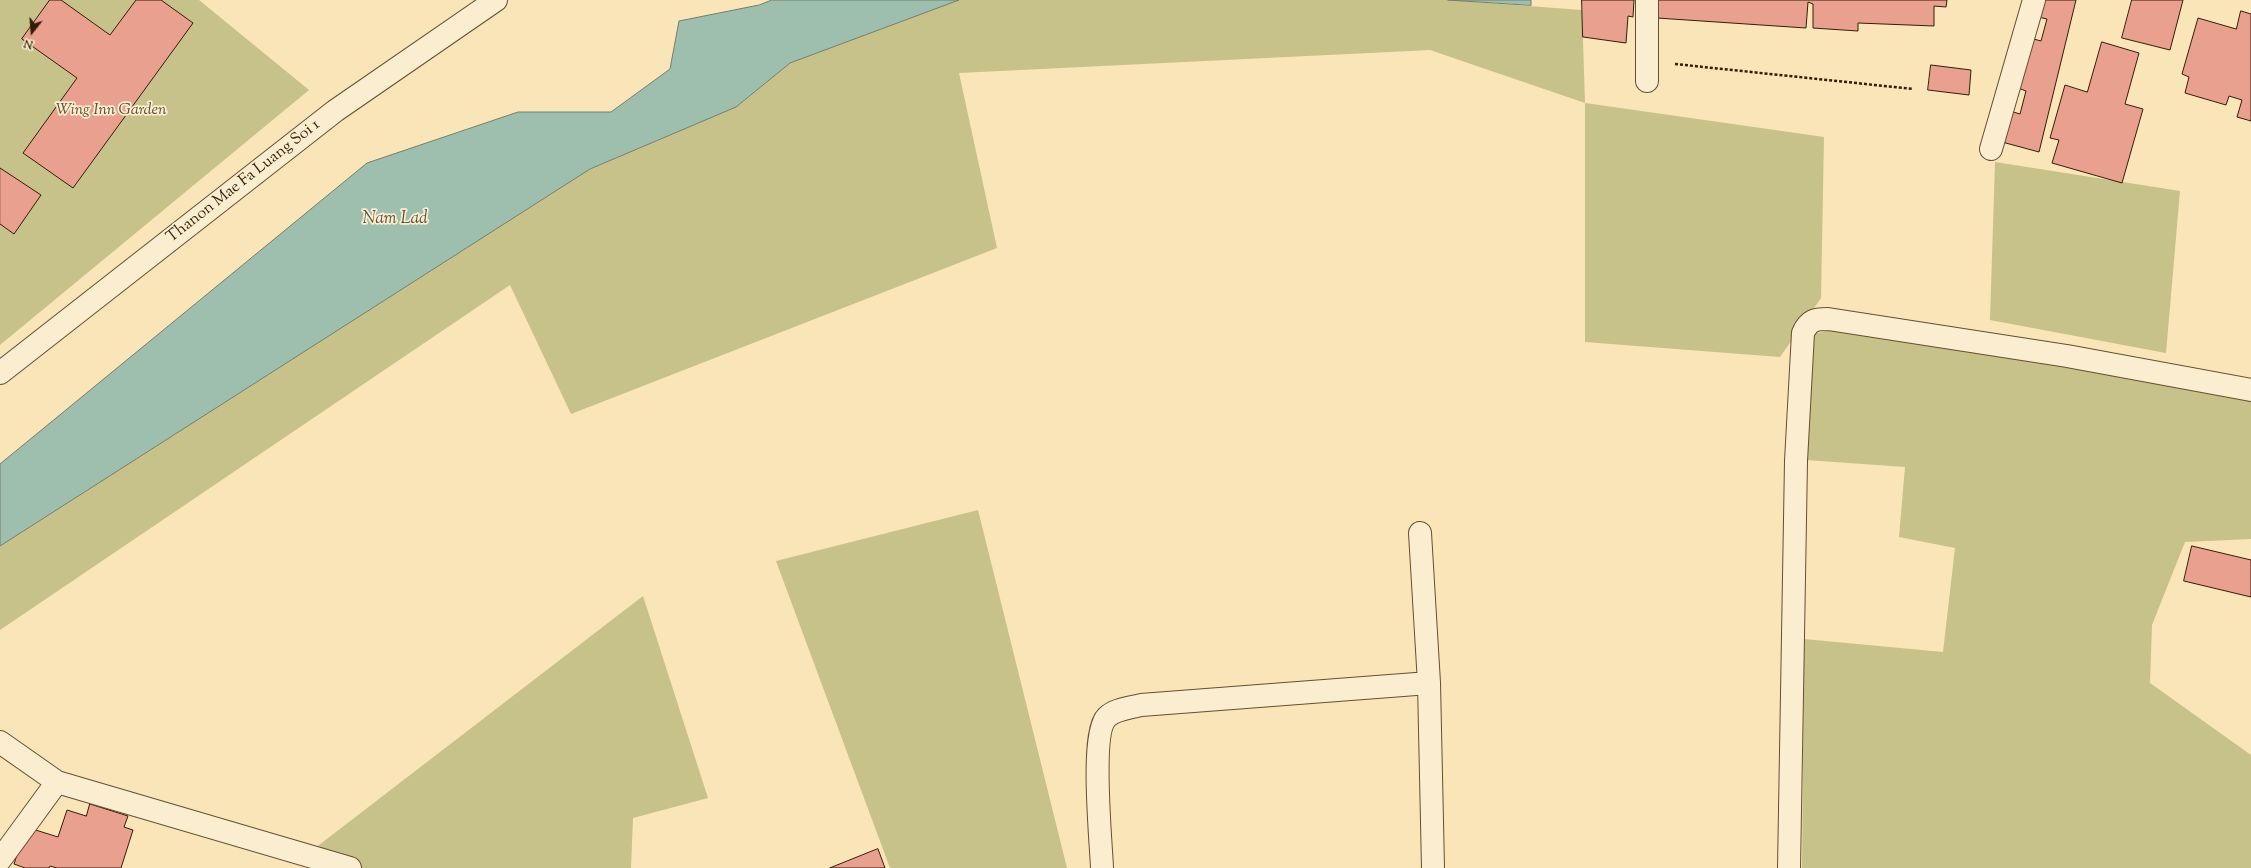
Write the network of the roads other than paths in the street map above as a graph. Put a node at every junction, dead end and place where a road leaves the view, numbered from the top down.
1 (496, 0) edge
2 (1647, 0) edge
3 (2034, 0) edge
4 (1647, 71) road end
5 (1991, 149) dead end
6 (0, 374) edge
7 (2251, 390) edge
8 (1420, 533) dead end
9 (1429, 683) junction
10 (0, 742) edge
11 (57, 782) junction
12 (0, 860) edge
13 (350, 868) edge
14 (1102, 868) edge
15 (1433, 868) edge
16 (1789, 868) edge

1 - 6 street, Thanon Mae Fa Luang Soi 1
2 - 4 street
3 - 5 street
7 - 16 street
8 - 9 street
9 - 14 street
9 - 15 street
10 - 11 street
11 - 12 street
11 - 13 street

